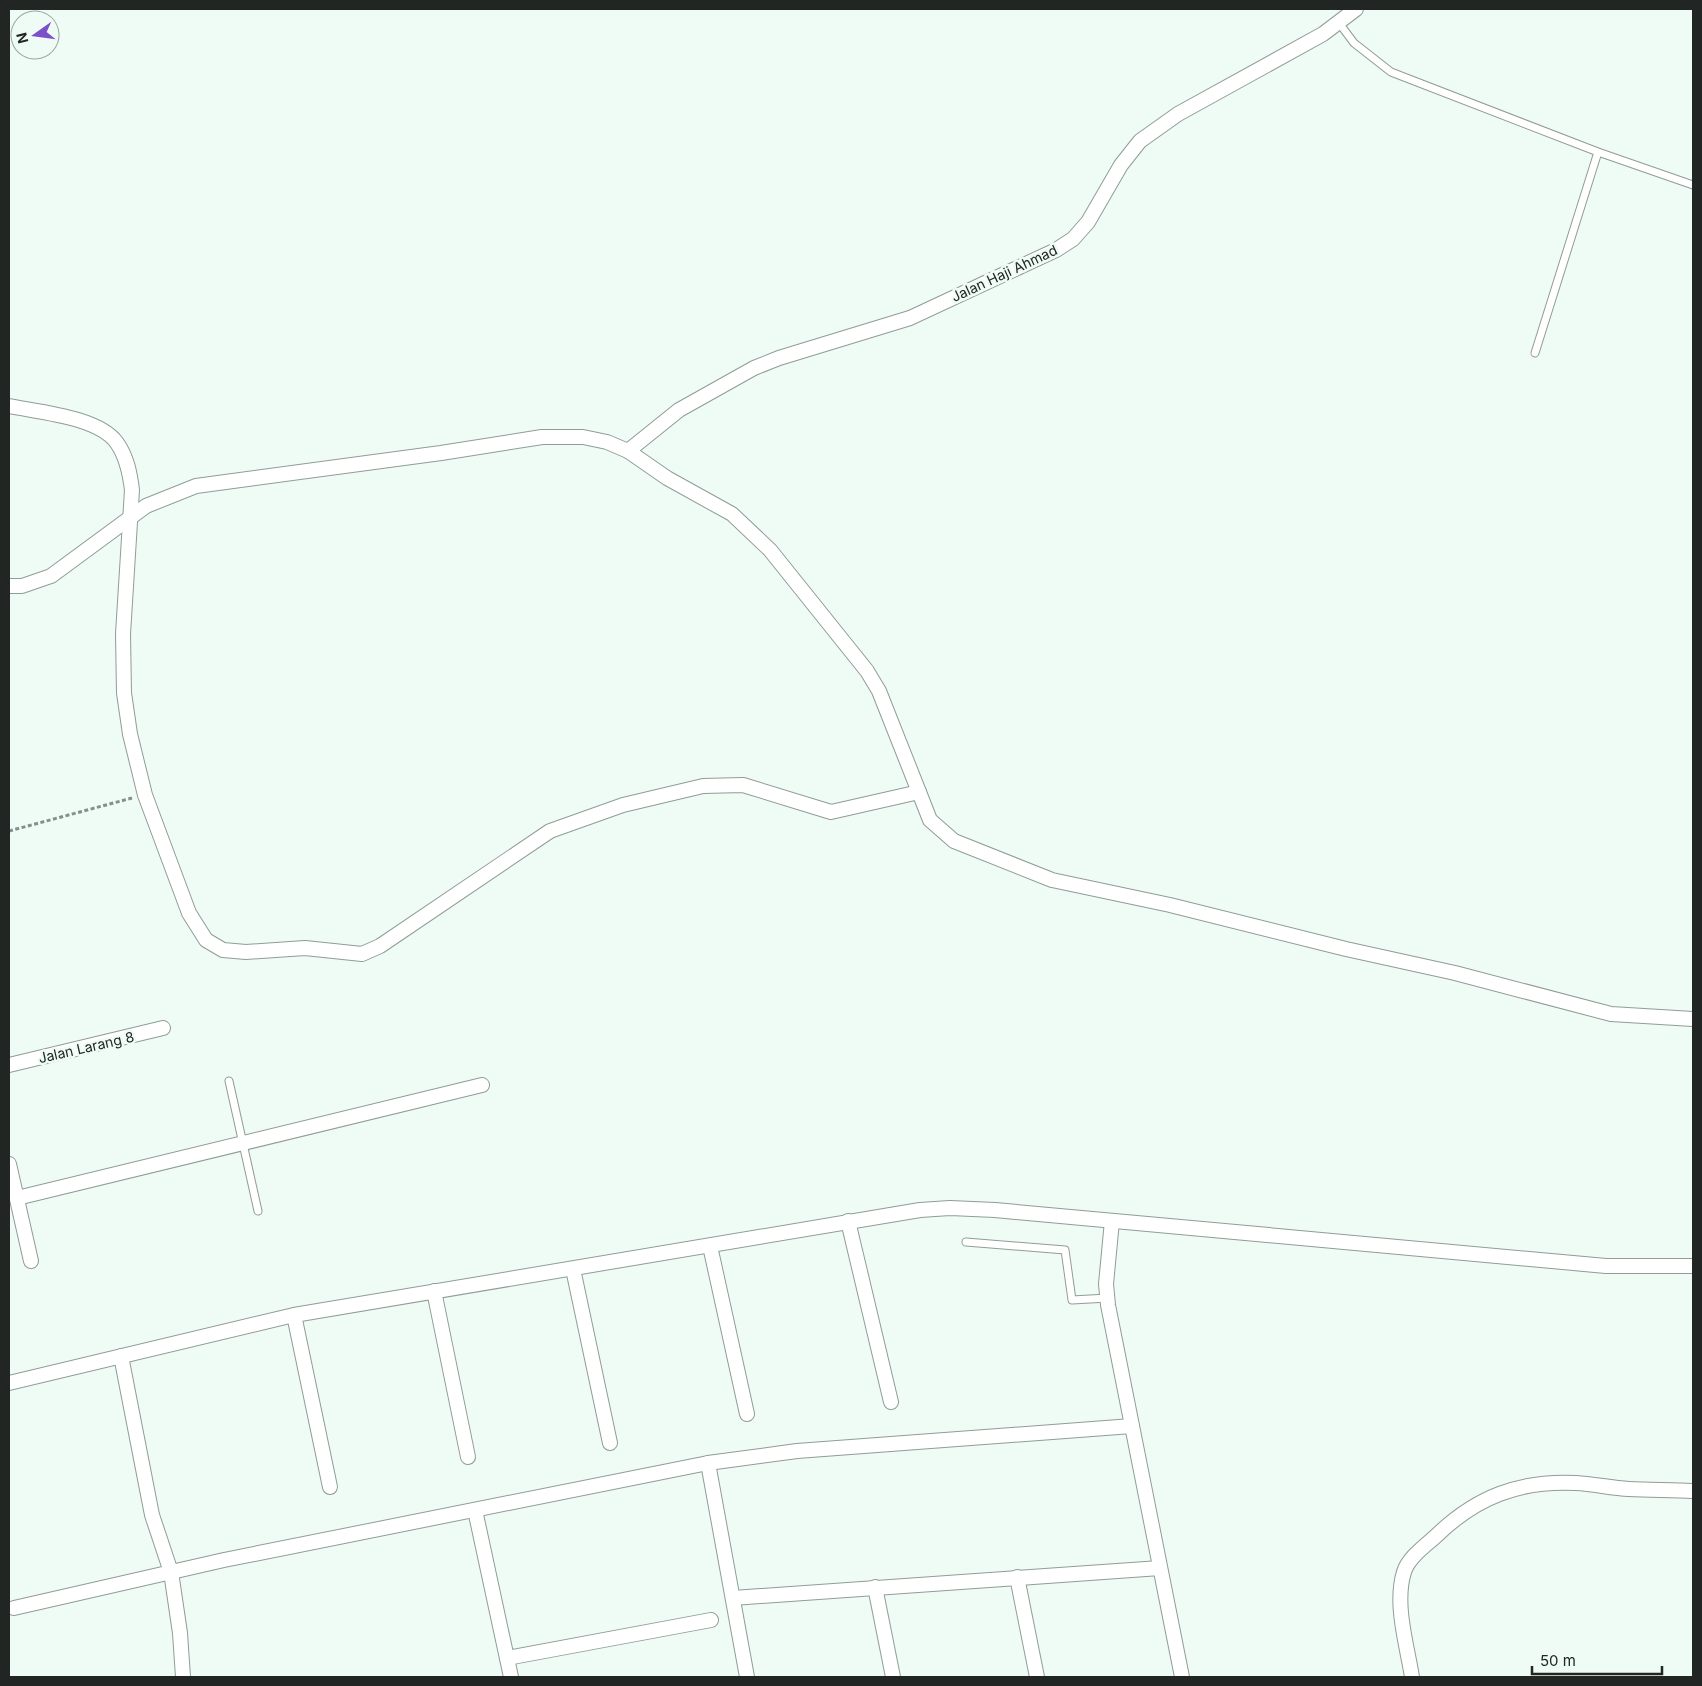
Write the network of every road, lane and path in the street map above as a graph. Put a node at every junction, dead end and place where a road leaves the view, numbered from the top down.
1 (1356, 9) edge
2 (1339, 23) junction
3 (1598, 152) junction
4 (1693, 185) edge
5 (1535, 353) dead end
6 (9, 406) edge
7 (628, 451) junction
8 (131, 516) junction
9 (9, 586) edge
10 (920, 792) junction
11 (145, 795) junction
12 (9, 831) edge
13 (1693, 1019) edge
14 (163, 1028) dead end
15 (9, 1065) edge
16 (229, 1080) dead end
17 (482, 1085) dead end
18 (242, 1143) junction
19 (9, 1164) edge
20 (16, 1198) junction
21 (258, 1211) dead end
22 (848, 1221) junction
23 (1112, 1221) junction
24 (966, 1242) dead end
25 (710, 1246) junction
26 (31, 1261) dead end
27 (1693, 1266) edge
28 (573, 1269) junction
29 (434, 1291) junction
30 (1108, 1298) junction
31 (294, 1315) junction
32 (121, 1356) junction
33 (9, 1383) edge
34 (891, 1402) dead end
35 (747, 1414) dead end
36 (1132, 1426) junction
37 (610, 1443) dead end
38 (468, 1457) dead end
39 (708, 1463) junction
40 (330, 1487) dead end
41 (1693, 1491) edge
42 (475, 1510) junction
43 (1160, 1568) junction
44 (171, 1572) junction
45 (1017, 1577) junction
46 (875, 1588) junction
47 (733, 1598) junction
48 (14, 1608) dead end
49 (711, 1620) dead end
50 (507, 1658) junction
51 (183, 1677) edge
52 (511, 1677) edge
53 (747, 1677) edge
54 (893, 1677) edge
55 (1037, 1677) edge
56 (1182, 1677) edge
57 (1412, 1677) edge

1 - 2 street, Jalan Haji Ahmad
2 - 3 lane
2 - 7 street, Jalan Haji Ahmad
3 - 4 lane
3 - 5 lane
6 - 8 street
7 - 8 street
7 - 10 street
8 - 9 street
8 - 11 street
10 - 11 street
10 - 13 street
11 - 12 path
14 - 15 street, Jalan Larang 8
16 - 18 lane
17 - 18 street
18 - 20 street
18 - 21 lane
19 - 20 street
20 - 26 street
22 - 23 street
22 - 25 street
22 - 34 street
23 - 27 street
23 - 30 street
24 - 30 lane
25 - 28 street
25 - 35 street
28 - 29 street
28 - 37 street
29 - 31 street
29 - 38 street
30 - 36 street
31 - 32 street
31 - 40 street
32 - 33 street
32 - 44 street
36 - 39 street
36 - 43 street
39 - 42 street
39 - 47 street
41 - 57 street
42 - 44 street
42 - 50 street
43 - 45 street
43 - 56 street
44 - 48 street
44 - 51 street
45 - 46 street
45 - 55 street
46 - 47 street
46 - 54 street
47 - 53 street
49 - 50 street
50 - 52 street

